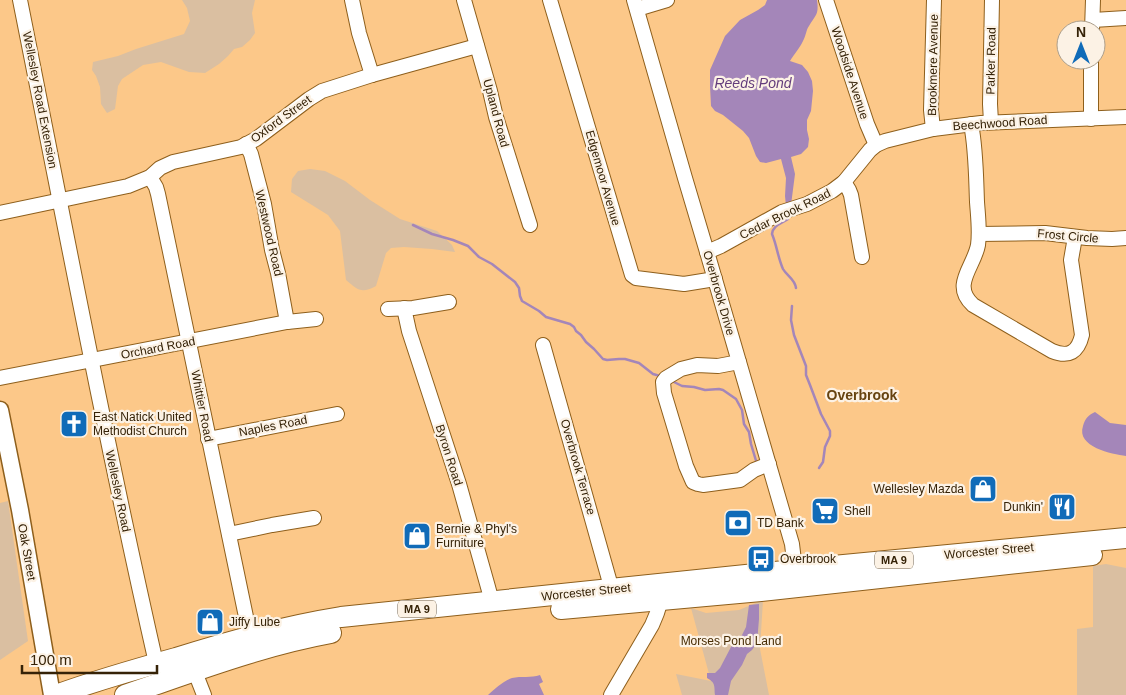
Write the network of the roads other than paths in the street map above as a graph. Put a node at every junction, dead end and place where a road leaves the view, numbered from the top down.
1 (20, 0) edge
2 (352, 0) edge
3 (464, 0) edge
4 (550, 0) edge
5 (667, 0) edge
6 (826, 0) edge
7 (934, 0) edge
8 (992, 0) edge
9 (1093, 0) edge
10 (636, 4) edge
11 (1126, 18) edge
12 (1092, 20) edge
13 (1106, 22) edge
14 (477, 46) junction
15 (1092, 70) edge
16 (372, 76) junction
17 (1126, 117) edge
18 (1091, 119) junction
19 (992, 122) junction
20 (971, 124) junction
21 (933, 129) junction
22 (246, 144) junction
23 (876, 145) junction
24 (150, 177) junction
25 (844, 182) junction
26 (60, 200) junction
27 (0, 213) edge
28 (530, 224) dead end
29 (979, 234) junction
30 (1075, 237) junction
31 (1126, 238) edge
32 (707, 252) junction
33 (862, 257) dead end
34 (715, 279) junction
35 (449, 302) dead end
36 (404, 308) junction
37 (388, 309) dead end
38 (316, 319) dead end
39 (286, 322) junction
40 (189, 342) junction
41 (543, 345) dead end
42 (91, 361) junction
43 (739, 362) junction
44 (0, 378) edge
45 (0, 410) edge
46 (337, 414) dead end
47 (208, 439) junction
48 (769, 464) junction
49 (314, 518) dead end
50 (229, 534) junction
51 (1126, 538) edge
52 (1126, 552) edge
53 (796, 578) junction
54 (612, 590) junction
55 (660, 600) junction
56 (492, 602) junction
57 (250, 636) junction
58 (156, 664) junction
59 (195, 672) junction
60 (52, 695) edge
61 (56, 695) edge
62 (125, 695) edge
63 (204, 695) edge
64 (611, 695) edge

1 - 26 street, Wellesley Road Extension
2 - 16 street
3 - 14 street, Upland Road
4 - 34 street, Edgemoor Avenue
5 - 10 street
6 - 23 street, Woodside Avenue
7 - 21 street, Brookmere Avenue
8 - 19 street, Parker Road
9 - 12 street
10 - 32 street, Overbrook Drive
11 - 13 street
14 - 16 street, Oxford Street
14 - 28 street, Upland Road
15 - 18 street
16 - 22 street, Oxford Street
17 - 18 street, Beechwood Road
18 - 19 street, Beechwood Road
19 - 20 street, Beechwood Road
20 - 21 street, Beechwood Road
20 - 29 street
21 - 23 street, Beechwood Road
22 - 24 street, Oxford Street
22 - 39 street, Westwood Road
23 - 25 street, Cedar Brook Road
24 - 26 street, Oxford Street
24 - 40 street, Whittier Road
25 - 32 street, Cedar Brook Road
25 - 33 street
26 - 27 street, Oxford Street
26 - 42 street, Wellesley Road
29 - 30 street, Frost Circle
29 - 30 street
30 - 31 street, Frost Circle
32 - 34 street, Overbrook Drive
34 - 43 street, Overbrook Drive
35 - 36 street
36 - 37 street
36 - 56 street, Byron Road
38 - 39 street, Orchard Road
39 - 40 street, Orchard Road
40 - 42 street, Orchard Road
40 - 47 street, Whittier Road
41 - 54 street, Overbrook Terrace
42 - 44 street, Orchard Road
42 - 58 street, Wellesley Road
43 - 48 street, Overbrook Drive
43 - 48 street
45 - 60 main road, Oak Street
46 - 47 street, Naples Road
47 - 50 street, Whittier Road
48 - 53 street, Overbrook Drive
49 - 50 street
50 - 57 street, Whittier Road
51 - 53 highway, Worcester Street / MA 9
52 - 53 highway, Worcester Street / MA 9
53 - 54 highway, Worcester Street / MA 9
53 - 55 highway, Worcester Street / MA 9
54 - 56 highway, Worcester Street / MA 9
55 - 59 highway, Worcester Street / MA 9
55 - 64 street
56 - 57 highway, Worcester Street / MA 9
57 - 58 highway, Worcester Street / MA 9
58 - 61 highway, Worcester Street / MA 9
59 - 62 highway, Worcester Street / MA 9
59 - 63 street

